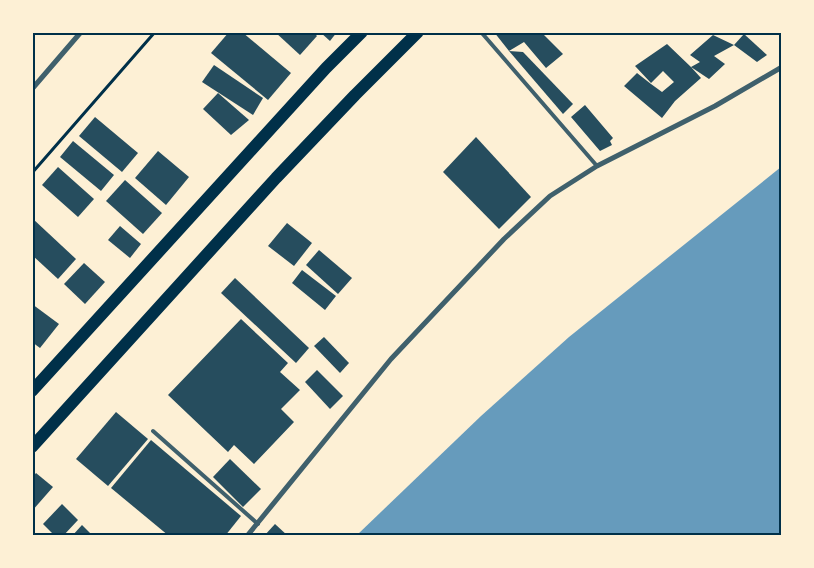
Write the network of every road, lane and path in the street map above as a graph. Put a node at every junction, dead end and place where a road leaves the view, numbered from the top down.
1 (81, 32) edge
2 (155, 32) edge
3 (362, 32) edge
4 (418, 32) edge
5 (482, 32) edge
6 (782, 67) edge
7 (32, 89) edge
8 (598, 166) junction
9 (32, 173) edge
10 (32, 391) edge
11 (153, 431) dead end
12 (32, 447) edge
13 (258, 524) junction
14 (247, 536) edge

1 - 7 street
2 - 9 path
3 - 10 main road
4 - 12 main road
5 - 8 lane
6 - 8 street
8 - 13 street
11 - 13 lane
13 - 14 street

